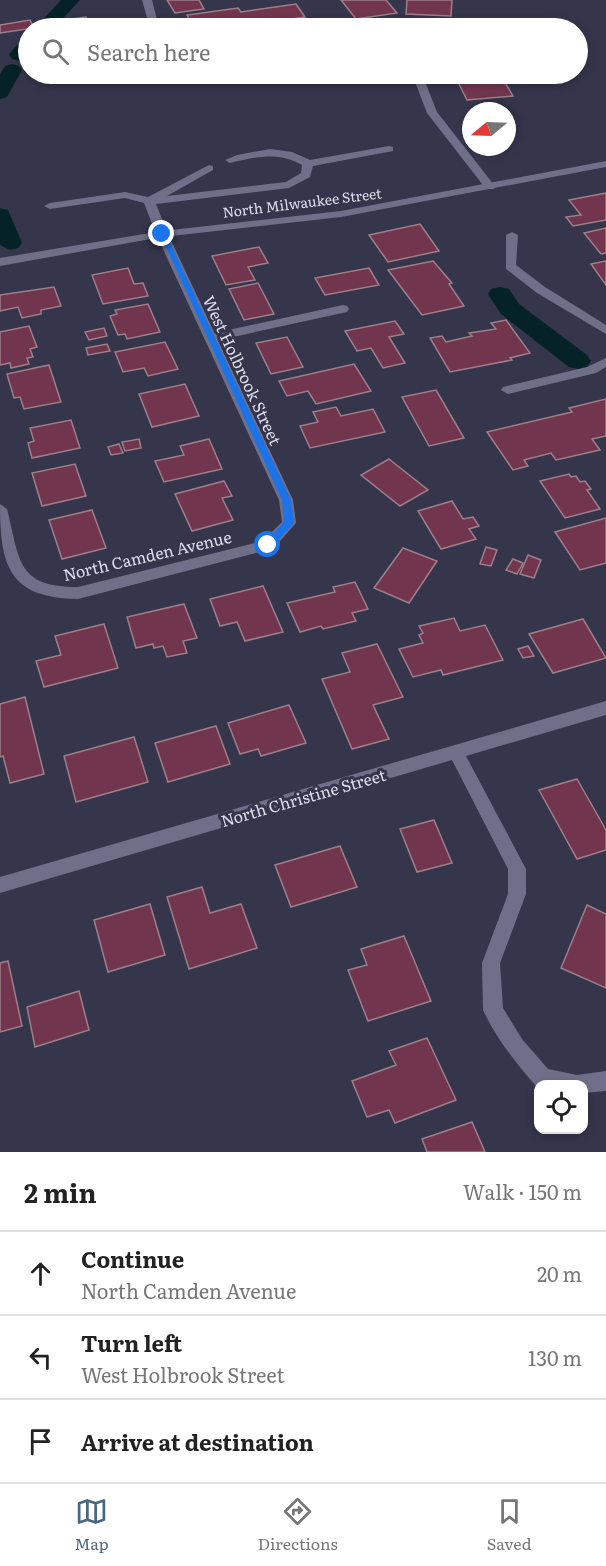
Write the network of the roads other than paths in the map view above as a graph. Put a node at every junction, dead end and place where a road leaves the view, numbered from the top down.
1 (147, 0) edge
2 (152, 18) edge
3 (421, 84) edge
4 (389, 149) dead end
5 (230, 160) dead end
6 (308, 164) junction
7 (606, 164) edge
8 (209, 168) dead end
9 (490, 187) junction
10 (149, 201) junction
11 (50, 206) dead end
12 (162, 234) junction
13 (512, 235) dead end
14 (0, 262) edge
15 (343, 309) dead end
16 (606, 330) edge
17 (210, 338) junction
18 (606, 362) edge
19 (508, 390) dead end
20 (0, 509) edge
21 (289, 523) joint
22 (606, 708) edge
23 (456, 752) junction
24 (0, 885) edge
25 (553, 1080) edge
26 (606, 1081) edge
27 (588, 1083) edge

1 - 2 street
3 - 9 street
4 - 6 street
5 - 6 street
6 - 10 street
7 - 9 street, North Milwaukee Street
8 - 10 street
9 - 12 street, North Milwaukee Street
10 - 11 street
10 - 12 street, West Holbrook Street
12 - 14 street, North Milwaukee Street
12 - 17 street, West Holbrook Street
13 - 16 street
15 - 17 street
17 - 21 street, West Holbrook Street
18 - 19 street
20 - 21 street, North Camden Avenue
22 - 23 street, North Christine Street
23 - 24 street, North Christine Street
23 - 25 street
26 - 27 street

